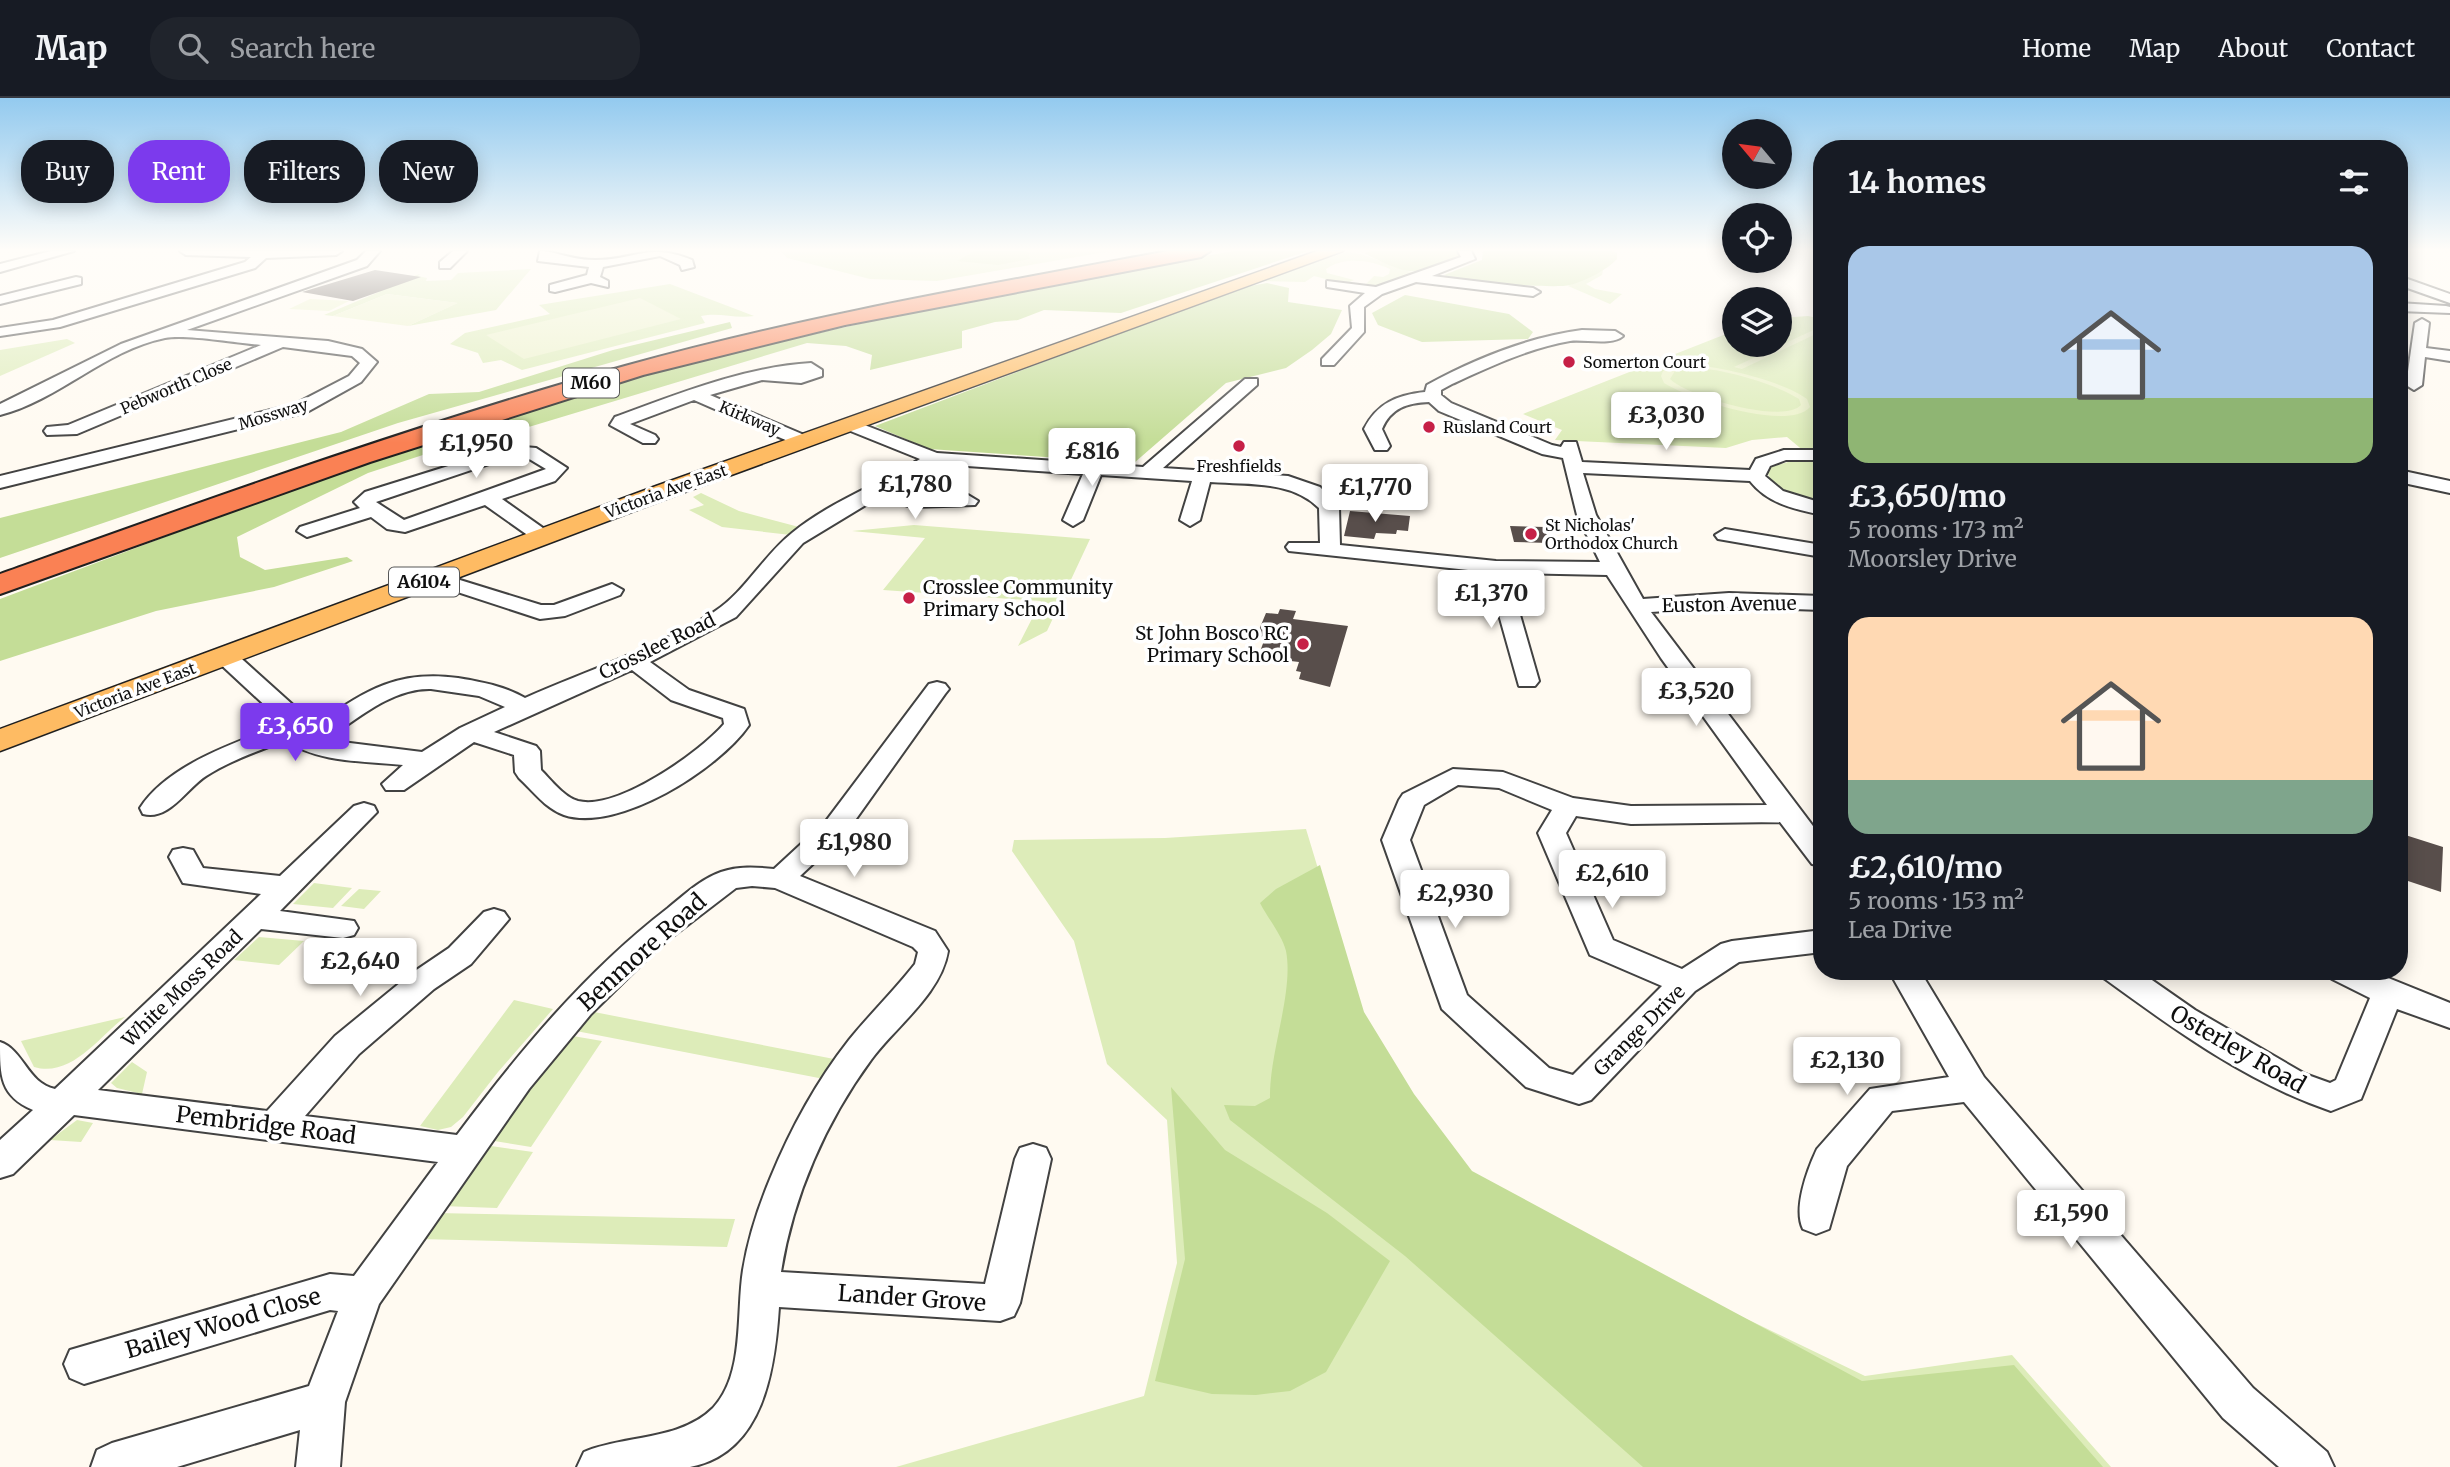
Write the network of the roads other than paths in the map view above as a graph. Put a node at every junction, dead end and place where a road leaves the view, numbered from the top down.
1 (85, 315) edge
2 (214, 315) edge
3 (815, 315) edge
4 (861, 315) edge
5 (1151, 315) edge
6 (1358, 315) edge
7 (2422, 323) dead end
8 (0, 332) edge
9 (162, 333) junction
10 (1615, 336) dead end
11 (282, 342) junction
12 (2418, 351) junction
13 (2450, 356) edge
14 (1328, 362) dead end
15 (763, 375) dead end
16 (1251, 382) dead end
17 (2414, 385) dead end
18 (696, 395) junction
19 (1433, 397) junction
20 (0, 410) edge
21 (849, 424) junction
22 (65, 433) dead end
23 (649, 439) dead end
24 (803, 441) junction
25 (1381, 446) dead end
26 (1813, 455) edge
27 (1572, 456) junction
28 (934, 458) junction
29 (1096, 468) junction
30 (1149, 471) junction
31 (1203, 475) junction
32 (1756, 477) junction
33 (2408, 479) edge
34 (0, 482) edge
35 (2450, 488) edge
36 (876, 489) junction
37 (487, 498) junction
38 (968, 501) dead end
39 (373, 503) junction
40 (1813, 507) edge
41 (1056, 508) dead end
42 (1192, 520) dead end
43 (307, 531) dead end
44 (1725, 535) dead end
45 (543, 537) junction
46 (1296, 547) dead end
47 (1330, 550) junction
48 (1813, 550) edge
49 (0, 566) edge
50 (1496, 567) junction
51 (1615, 569) junction
52 (434, 578) junction
53 (0, 585) edge
54 (612, 590) dead end
55 (1813, 603) edge
56 (1637, 606) junction
57 (225, 656) junction
58 (633, 660) junction
59 (1527, 681) dead end
60 (937, 690) dead end
61 (522, 707) junction
62 (469, 733) junction
63 (297, 736) junction
64 (0, 741) edge
65 (423, 760) junction
66 (395, 784) dead end
67 (1569, 806) junction
68 (153, 808) dead end
69 (364, 812) dead end
70 (1787, 813) junction
71 (1813, 846) edge
72 (183, 857) dead end
73 (780, 879) junction
74 (286, 887) junction
75 (253, 918) junction
76 (494, 919) dead end
77 (343, 928) dead end
78 (1813, 942) edge
79 (1909, 980) edge
80 (2129, 980) edge
81 (2361, 980) edge
82 (1684, 983) junction
83 (2388, 993) junction
84 (2450, 1016) edge
85 (0, 1055) edge
86 (1972, 1087) junction
87 (66, 1102) junction
88 (276, 1125) junction
89 (464, 1151) junction
90 (1033, 1159) dead end
91 (0, 1163) edge
92 (1816, 1218) dead end
93 (760, 1288) junction
94 (363, 1295) junction
95 (84, 1364) dead end
96 (324, 1402) junction
97 (693, 1456) edge
98 (112, 1465) dead end
99 (318, 1467) edge
100 (599, 1467) edge
101 (2312, 1467) edge

1 - 8 street
2 - 9 street
3 - 49 highway, M60
4 - 53 highway, M60
5 - 21 main road, Victoria Ave East / A6104
6 - 14 street
7 - 12 street
9 - 11 street, Mossway
9 - 20 street
10 - 19 street
11 - 22 street, Pebworth Close
11 - 34 street, Mossway
12 - 13 street
12 - 17 street
15 - 18 street
16 - 30 street
18 - 23 street
18 - 24 street, Kirkway
19 - 25 street
19 - 27 street
21 - 24 main road, Victoria Ave East / A6104
21 - 28 street
24 - 45 main road, Victoria Ave East / A6104
26 - 32 street
27 - 32 street
27 - 51 street
28 - 29 street
28 - 36 street, Crosslee Road
29 - 30 street
29 - 41 street
30 - 31 street
31 - 42 street
31 - 47 street
32 - 40 street
33 - 35 street
36 - 38 street
36 - 58 street, Crosslee Road
37 - 39 street
37 - 39 street
37 - 45 street
39 - 43 street
44 - 48 street
45 - 52 main road, Victoria Ave East / A6104
46 - 47 street
47 - 50 street
50 - 51 street
50 - 59 street
51 - 56 street
52 - 54 street
52 - 57 main road, Victoria Ave East / A6104
55 - 56 street, Euston Avenue
56 - 70 street
57 - 63 street
57 - 64 main road, Victoria Ave East / A6104
58 - 61 street, Crosslee Road
58 - 62 street
60 - 73 street
61 - 62 street, Crosslee Road
61 - 63 street
62 - 65 street, Crosslee Road
63 - 65 street
63 - 68 street
65 - 66 street, Crosslee Road
67 - 70 street, Grange Drive
67 - 82 street
67 - 82 street, Grange Drive
69 - 74 street, White Moss Road
70 - 71 street
72 - 74 street
73 - 89 street, Benmore Road
73 - 93 street, Benmore Road
74 - 75 street, White Moss Road
75 - 77 street
75 - 87 street, White Moss Road
76 - 88 street
78 - 82 street, Grange Drive
79 - 86 street
80 - 83 street, Osterley Road
81 - 83 street
83 - 84 street
85 - 87 street, Pembridge Road
86 - 92 street
86 - 101 street
87 - 88 street, Pembridge Road
87 - 91 street, White Moss Road
88 - 89 street, Pembridge Road
89 - 94 street, Benmore Road
90 - 93 street, Lander Grove
93 - 97 street, Benmore Road
94 - 95 street, Bailey Wood Close
94 - 96 street, Benmore Road
96 - 98 street
96 - 99 street, Benmore Road
97 - 100 street, Benmore Road

